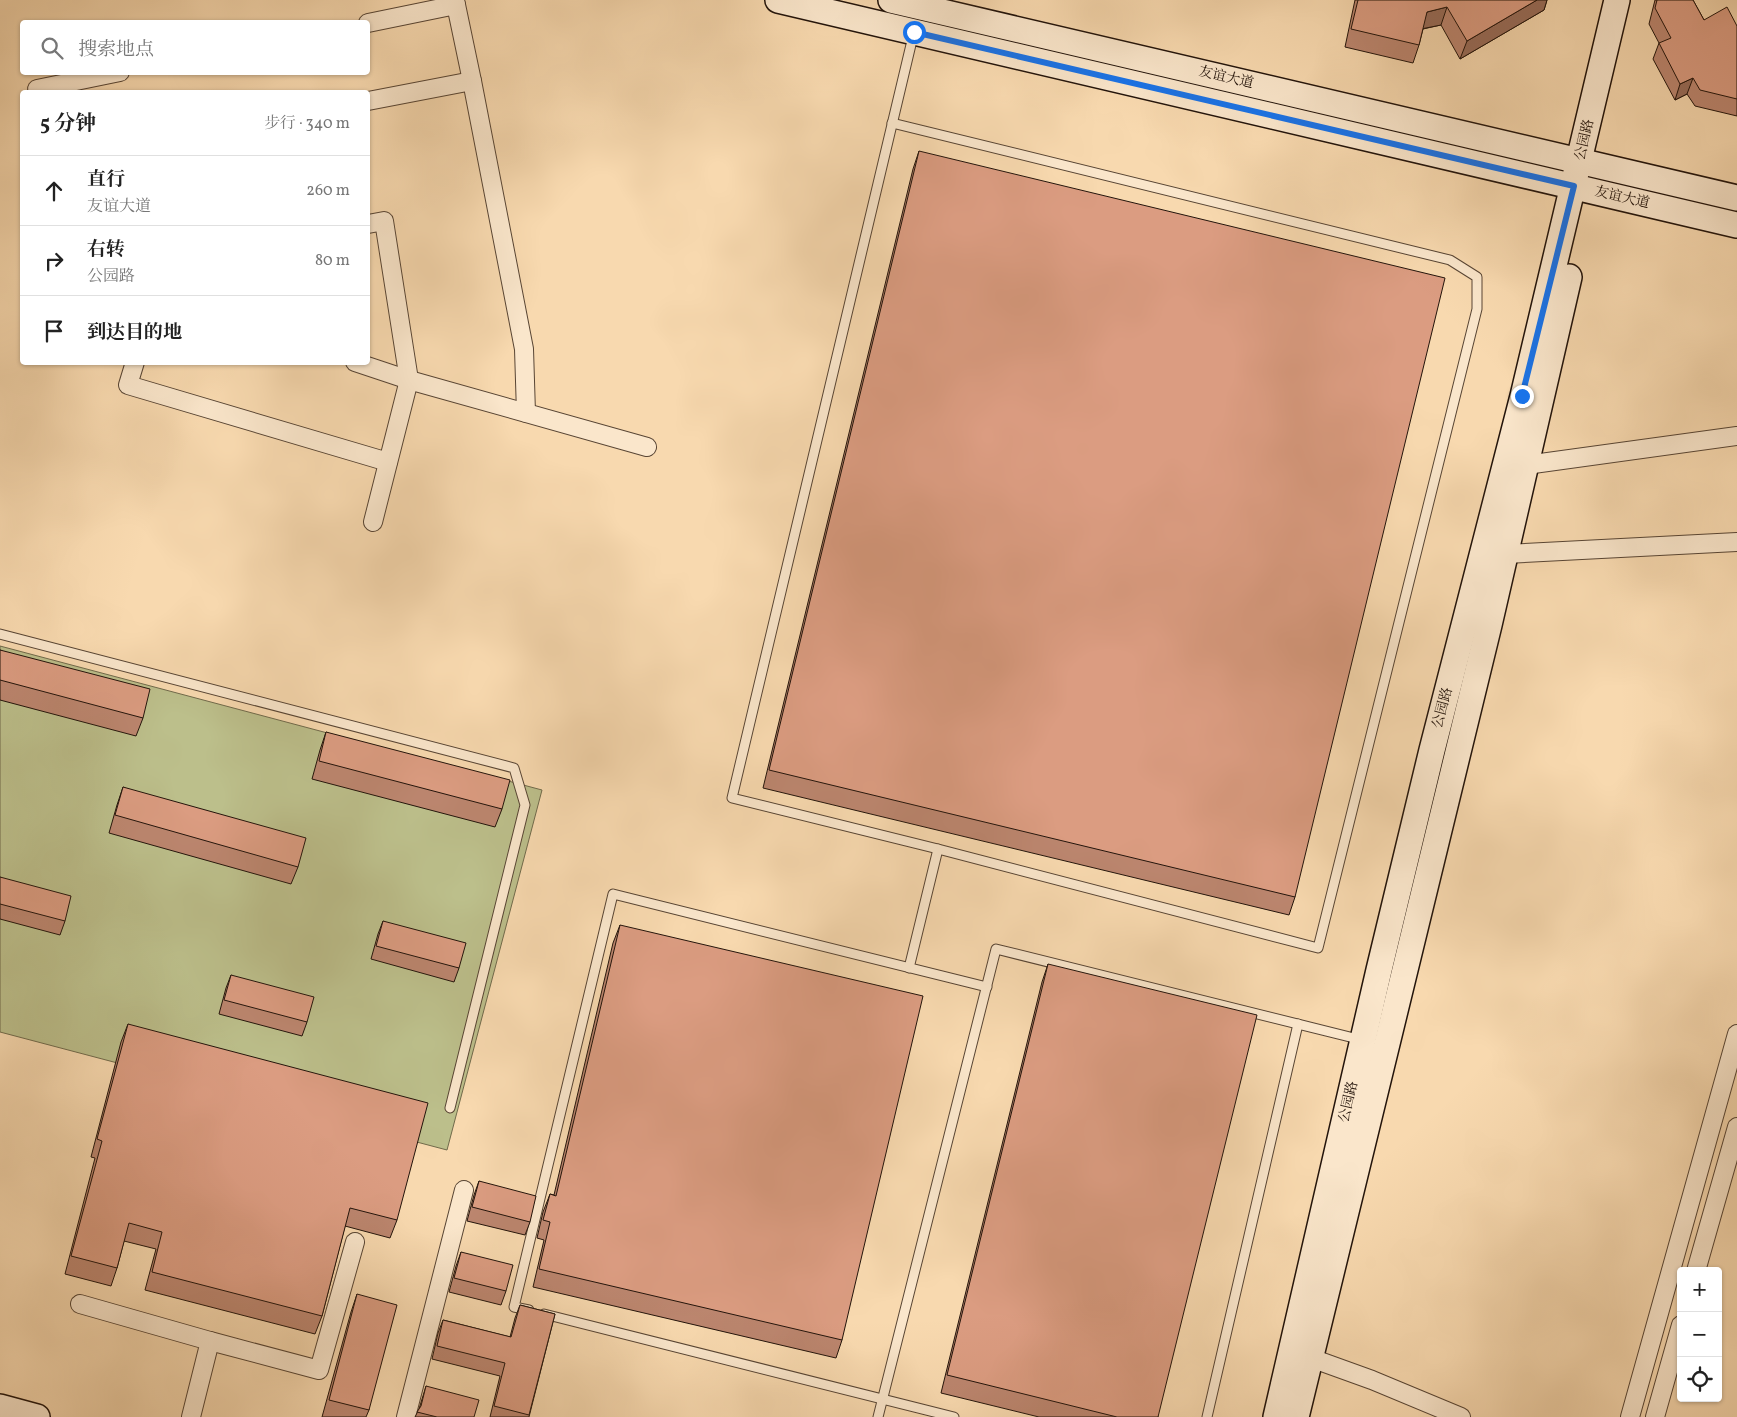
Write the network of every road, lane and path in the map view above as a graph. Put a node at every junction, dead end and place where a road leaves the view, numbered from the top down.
1 (778, 0) edge
2 (891, 0) edge
3 (1618, 0) edge
4 (1633, 0) edge
5 (455, 3) edge
6 (370, 23) edge
7 (914, 32) junction
8 (105, 75) edge
9 (472, 80) junction
10 (37, 89) dead end
11 (370, 101) edge
12 (892, 123) junction
13 (1587, 163) junction
14 (1582, 188) junction
15 (1737, 198) edge
16 (370, 224) edge
17 (1737, 224) edge
18 (134, 365) edge
19 (364, 365) edge
20 (408, 380) junction
21 (526, 413) junction
22 (1737, 436) edge
23 (647, 447) dead end
24 (388, 462) junction
25 (1526, 466) junction
26 (373, 522) dead end
27 (1737, 542) edge
28 (1506, 554) junction
29 (0, 634) edge
30 (938, 849) junction
31 (909, 968) junction
32 (987, 987) junction
33 (1298, 1024) junction
34 (1737, 1034) edge
35 (1363, 1040) junction
36 (450, 1108) dead end
37 (1737, 1127) edge
38 (464, 1190) dead end
39 (355, 1242) dead end
40 (1697, 1267) edge
41 (80, 1304) dead end
42 (1677, 1339) edge
43 (210, 1341) junction
44 (1311, 1358) junction
45 (882, 1400) junction
46 (0, 1407) edge
47 (37, 1417) edge
48 (191, 1417) edge
49 (406, 1417) edge
50 (878, 1417) edge
51 (954, 1417) edge
52 (1207, 1417) edge
53 (1276, 1417) edge
54 (1296, 1417) edge
55 (1461, 1417) edge
56 (1630, 1417) edge
57 (1654, 1417) edge

1 - 7 street, 友谊大道
2 - 13 street, 友谊大道
3 - 13 street, 公园路
4 - 13 street
5 - 6 street
5 - 9 street
7 - 12 lane
7 - 14 street, 友谊大道
8 - 10 street
9 - 11 street
9 - 21 street
12 - 30 lane
12 - 30 lane
13 - 14 street, 公园路
13 - 15 street, 友谊大道
14 - 17 street, 友谊大道
14 - 25 street
14 - 35 street, 公园路
16 - 20 street
18 - 24 street
19 - 20 street
20 - 21 street
20 - 24 street
21 - 23 street
22 - 25 street
24 - 26 street
25 - 28 street
27 - 28 street
28 - 44 street
29 - 36 lane
30 - 31 lane
31 - 32 lane
31 - 45 lane
32 - 33 lane
32 - 45 lane
33 - 35 lane
33 - 52 lane
34 - 56 street
35 - 53 street, 公园路
37 - 40 street
38 - 49 street
39 - 43 street
41 - 43 street
42 - 57 street
43 - 48 street
44 - 54 street
44 - 55 street
45 - 50 lane
45 - 51 lane
46 - 47 street

